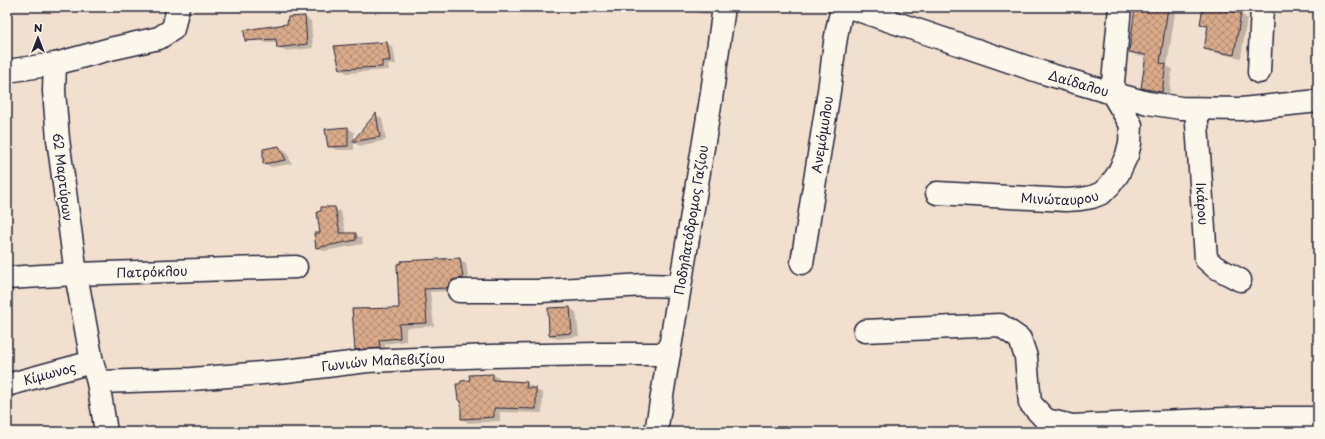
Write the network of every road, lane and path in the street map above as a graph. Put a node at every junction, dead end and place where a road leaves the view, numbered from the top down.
1 (178, 7) edge
2 (724, 7) edge
3 (843, 7) edge
4 (849, 7) edge
5 (1120, 7) edge
6 (1262, 7) edge
7 (878, 12) edge
8 (55, 64) junction
9 (7, 72) edge
10 (1259, 72) dead end
11 (1112, 93) junction
12 (1318, 100) edge
13 (1196, 109) junction
14 (937, 193) dead end
15 (802, 263) dead end
16 (296, 267) dead end
17 (76, 274) junction
18 (7, 278) edge
19 (1240, 280) dead end
20 (679, 286) junction
21 (459, 291) dead end
22 (865, 330) dead end
23 (669, 354) junction
24 (95, 372) junction
25 (7, 385) edge
26 (1318, 418) edge
27 (106, 432) edge
28 (656, 432) edge

1 - 8 street
2 - 20 street, Ποδηλατόδρομος Γαζίου
3 - 15 street, Ανεμόμυλου
4 - 7 street, Δαίδαλου
5 - 11 street
6 - 10 street
7 - 11 street, Δαίδαλου
8 - 9 street
8 - 17 street, 62 Μαρτύρων
11 - 13 street, Δαίδαλου
11 - 14 street, Μινώταυρου
12 - 13 street, Δαίδαλου
13 - 19 street, Ικάρου
16 - 17 street, Πατρόκλου
17 - 18 street, Πατρόκλου
17 - 24 street, 62 Μαρτύρων
20 - 21 street
20 - 23 street, Ποδηλατόδρομος Γαζίου
22 - 26 street
23 - 24 street, Γωνιών Μαλεβιζίου
23 - 28 street, Ποδηλατόδρομος Γαζίου
24 - 25 street, Κίμωνος
24 - 27 street, 62 Μαρτύρων

